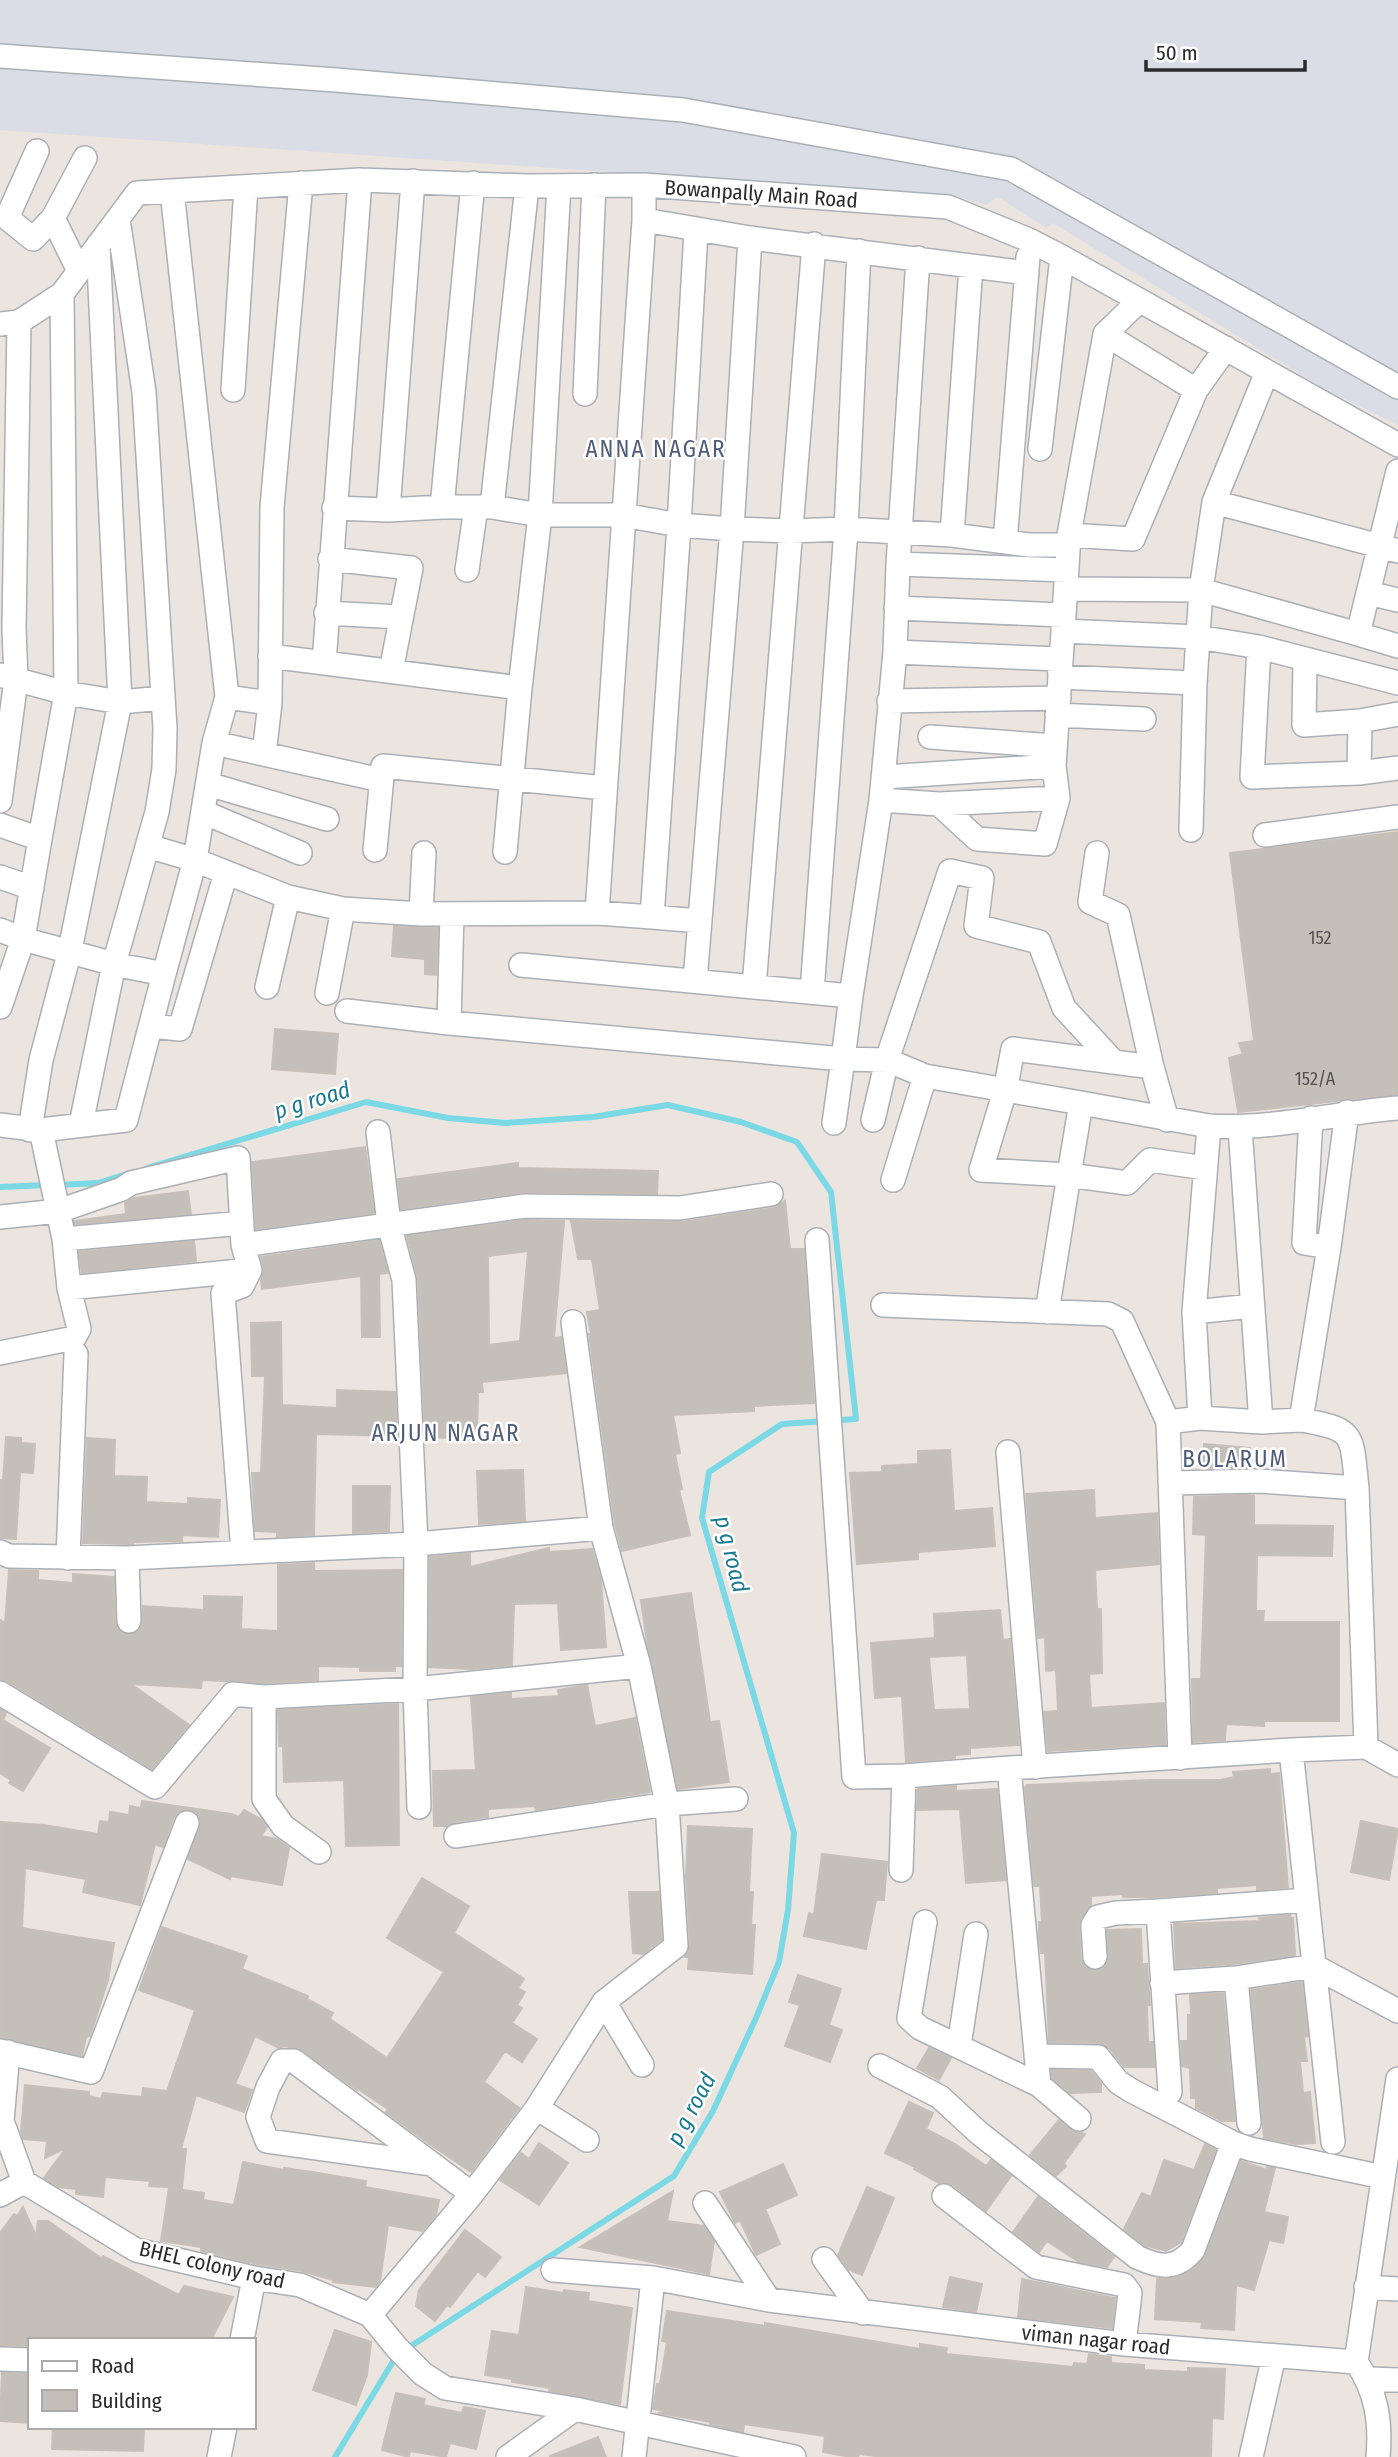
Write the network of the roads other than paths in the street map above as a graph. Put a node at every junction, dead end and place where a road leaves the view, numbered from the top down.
1 (0, 56) edge
2 (37, 151) dead end
3 (85, 159) dead end
4 (360, 180) junction
5 (413, 181) junction
6 (301, 183) junction
7 (473, 183) junction
8 (594, 185) junction
9 (527, 186) junction
10 (559, 186) junction
11 (644, 186) junction
12 (246, 187) junction
13 (172, 191) junction
14 (53, 218) junction
15 (118, 219) junction
16 (644, 220) junction
17 (696, 231) junction
18 (750, 238) junction
19 (1029, 240) junction
20 (814, 244) junction
21 (98, 246) junction
22 (859, 251) junction
23 (1062, 257) junction
24 (918, 258) junction
25 (971, 266) junction
26 (79, 271) junction
27 (1027, 273) junction
28 (62, 293) junction
29 (1139, 301) junction
30 (9, 323) edge
31 (1105, 334) junction
32 (1226, 348) junction
33 (1268, 372) junction
34 (1398, 387) edge
35 (233, 390) dead end
36 (1196, 390) junction
37 (585, 394) dead end
38 (1398, 445) edge
39 (1040, 449) dead end
40 (1398, 471) edge
41 (1214, 502) junction
42 (1394, 505) edge
43 (442, 507) junction
44 (484, 507) junction
45 (334, 508) junction
46 (388, 510) junction
47 (540, 515) junction
48 (623, 515) junction
49 (679, 526) junction
50 (732, 529) junction
51 (846, 529) junction
52 (790, 531) junction
53 (900, 533) junction
54 (953, 535) junction
55 (1069, 535) junction
56 (1005, 542) junction
57 (1389, 549) edge
58 (330, 559) junction
59 (898, 564) junction
60 (467, 570) dead end
61 (1067, 579) junction
62 (1201, 590) junction
63 (1368, 593) junction
64 (1398, 600) edge
65 (896, 608) junction
66 (326, 612) junction
67 (400, 617) junction
68 (7, 626) edge
69 (1063, 631) junction
70 (1358, 634) junction
71 (1198, 637) junction
72 (1398, 646) edge
73 (1259, 647) junction
74 (895, 652) junction
75 (270, 656) junction
76 (1306, 659) junction
77 (324, 663) junction
78 (391, 671) junction
79 (8, 677) edge
80 (1195, 683) junction
81 (1398, 683) edge
82 (520, 688) junction
83 (66, 693) junction
84 (227, 697) junction
85 (1059, 697) junction
86 (163, 698) junction
87 (889, 701) junction
88 (120, 702) junction
89 (270, 703) junction
90 (1398, 714) edge
91 (1144, 719) dead end
92 (1360, 721) junction
93 (930, 737) dead end
94 (214, 743) junction
95 (264, 754) junction
96 (1055, 756) junction
97 (1398, 768) edge
98 (1359, 773) junction
99 (381, 779) junction
100 (512, 779) junction
101 (208, 784) junction
102 (605, 788) junction
103 (882, 789) junction
104 (1058, 799) junction
105 (0, 801) edge
106 (939, 804) junction
107 (203, 812) junction
108 (1398, 817) edge
109 (327, 819) dead end
110 (0, 825) edge
111 (1191, 830) dead end
112 (1265, 835) dead end
113 (40, 839) junction
114 (148, 846) junction
115 (375, 850) dead end
116 (505, 852) dead end
117 (300, 853) dead end
118 (424, 853) dead end
119 (1097, 853) dead end
120 (194, 860) junction
121 (226, 873) junction
122 (0, 877) edge
123 (32, 888) junction
124 (288, 897) junction
125 (343, 909) junction
126 (597, 913) junction
127 (421, 914) junction
128 (452, 914) junction
129 (652, 917) junction
130 (700, 921) junction
131 (0, 930) edge
132 (23, 939) junction
133 (70, 950) junction
134 (114, 964) junction
135 (521, 965) dead end
136 (164, 974) junction
137 (695, 981) junction
138 (754, 987) junction
139 (267, 988) dead end
140 (813, 992) junction
141 (327, 993) dead end
142 (851, 996) junction
143 (0, 1007) edge
144 (347, 1011) dead end
145 (449, 1023) junction
146 (151, 1026) junction
147 (843, 1059) junction
148 (887, 1060) junction
149 (1112, 1060) junction
150 (1152, 1067) junction
151 (925, 1076) junction
152 (1005, 1091) junction
153 (1081, 1103) junction
154 (1398, 1108) edge
155 (1348, 1112) junction
156 (1311, 1118) junction
157 (873, 1120) dead end
158 (1167, 1120) junction
159 (834, 1123) dead end
160 (0, 1125) edge
161 (81, 1125) junction
162 (1209, 1126) junction
163 (1240, 1128) junction
164 (36, 1130) junction
165 (377, 1132) dead end
166 (1205, 1168) junction
167 (1069, 1175) junction
168 (893, 1180) dead end
169 (771, 1194) dead end
170 (58, 1209) junction
171 (0, 1217) edge
172 (389, 1224) junction
173 (242, 1234) junction
174 (64, 1238) junction
175 (817, 1240) dead end
176 (1329, 1247) junction
177 (250, 1270) junction
178 (69, 1288) junction
179 (883, 1305) dead end
180 (1252, 1306) junction
181 (1047, 1312) junction
182 (1194, 1312) junction
183 (573, 1322) dead end
184 (0, 1353) edge
185 (76, 1354) dead end
186 (1200, 1418) junction
187 (1301, 1420) junction
188 (1168, 1422) junction
189 (1261, 1422) junction
190 (1008, 1452) dead end
191 (1172, 1483) junction
192 (1357, 1488) junction
193 (601, 1528) junction
194 (416, 1544) junction
195 (0, 1552) edge
196 (243, 1552) junction
197 (68, 1558) junction
198 (127, 1558) junction
199 (129, 1621) dead end
200 (639, 1666) junction
201 (415, 1689) junction
202 (0, 1693) edge
203 (264, 1697) junction
204 (1366, 1747) junction
205 (1291, 1750) junction
206 (1180, 1758) junction
207 (1398, 1765) edge
208 (1035, 1767) junction
209 (1009, 1768) junction
210 (904, 1776) junction
211 (736, 1799) dead end
212 (667, 1804) junction
213 (419, 1807) dead end
214 (187, 1823) dead end
215 (456, 1836) dead end
216 (319, 1852) dead end
217 (901, 1870) dead end
218 (1306, 1900) junction
219 (1158, 1911) junction
220 (925, 1922) dead end
221 (976, 1934) dead end
222 (1095, 1957) dead end
223 (1314, 1966) junction
224 (1236, 1978) junction
225 (1162, 1983) junction
226 (604, 2002) junction
227 (1398, 2011) edge
228 (959, 2046) junction
229 (4, 2052) edge
230 (1036, 2056) junction
231 (642, 2065) dead end
232 (880, 2066) dead end
233 (1398, 2078) edge
234 (1039, 2085) junction
235 (1170, 2092) dead end
236 (537, 2108) junction
237 (1079, 2119) dead end
238 (1248, 2123) dead end
239 (587, 2140) dead end
240 (1333, 2142) dead end
241 (1233, 2143) junction
242 (432, 2164) junction
243 (1383, 2177) junction
244 (24, 2182) junction
245 (472, 2194) junction
246 (0, 2195) edge
247 (944, 2196) dead end
248 (705, 2203) dead end
249 (824, 2259) dead end
250 (553, 2270) dead end
251 (254, 2278) junction
252 (653, 2278) junction
253 (1366, 2287) junction
254 (1398, 2289) edge
255 (769, 2300) junction
256 (863, 2313) junction
257 (370, 2315) junction
258 (242, 2338) edge
259 (1124, 2344) junction
260 (1274, 2356) junction
261 (0, 2359) edge
262 (28, 2360) edge
263 (1362, 2370) junction
264 (1398, 2380) edge
265 (575, 2409) junction
266 (638, 2424) junction
267 (225, 2429) edge
268 (219, 2457) edge
269 (508, 2457) edge
270 (634, 2457) edge
271 (794, 2457) edge
272 (1251, 2457) edge
273 (1378, 2457) edge

1 - 34 street
2 - 14 street
3 - 14 street
4 - 5 street, Bowanpally Main Road
4 - 6 street, Bowanpally Main Road
4 - 45 street
5 - 7 street, Bowanpally Main Road
5 - 46 street
6 - 12 street, Bowanpally Main Road
6 - 75 street
7 - 9 street, Bowanpally Main Road
7 - 43 street
8 - 10 street, Bowanpally Main Road
8 - 11 street, Bowanpally Main Road
8 - 37 street
9 - 10 street, Bowanpally Main Road
9 - 44 street
10 - 47 street
11 - 16 street
11 - 19 street, Bowanpally Main Road
12 - 13 street, Bowanpally Main Road
12 - 35 street
13 - 15 street, Bowanpally Main Road
13 - 84 street
14 - 26 street
15 - 21 street
15 - 86 street
16 - 17 street
16 - 48 street
17 - 18 street
17 - 49 street
18 - 20 street
18 - 50 street
19 - 23 street, Bowanpally Main Road
19 - 27 street
20 - 22 street
20 - 52 street
21 - 26 street
21 - 88 street
22 - 24 street
22 - 51 street
23 - 29 street, Bowanpally Main Road
23 - 39 street
24 - 25 street
24 - 53 street
25 - 27 street
25 - 54 street
26 - 28 street
27 - 56 street
28 - 30 street
28 - 83 street
29 - 31 street
29 - 32 street, Bowanpally Main Road
30 - 68 street
31 - 36 street
31 - 55 street
32 - 33 street, Bowanpally Main Road
32 - 36 street
33 - 38 street, Bowanpally Main Road
33 - 41 street
36 - 55 street
40 - 42 street
41 - 57 street
41 - 62 street
42 - 57 street
43 - 44 street
43 - 46 street
44 - 47 street
44 - 60 street
45 - 46 street
45 - 58 street
47 - 48 street
47 - 82 street
48 - 49 street
48 - 102 street
49 - 50 street
49 - 129 street
50 - 52 street
50 - 130 street
51 - 52 street
51 - 53 street
51 - 140 street
52 - 138 street
53 - 54 street
53 - 59 street
54 - 56 street
55 - 56 street
55 - 61 street
57 - 63 street
58 - 66 street
58 - 67 street
59 - 61 street
59 - 65 street
61 - 62 street
61 - 69 street
62 - 70 street
62 - 71 street
63 - 64 street
63 - 70 street
65 - 69 street
65 - 74 street
66 - 67 street
66 - 77 street
67 - 78 street
68 - 79 street
69 - 71 street
69 - 85 street
70 - 72 street
71 - 73 street
71 - 80 street
73 - 76 street
73 - 98 street
74 - 85 street
74 - 87 street
75 - 77 street
75 - 89 street
76 - 81 street
76 - 92 street
77 - 78 street
78 - 82 street
79 - 83 street
79 - 105 street
80 - 85 street
80 - 111 street
82 - 100 street
83 - 88 street
83 - 113 street
84 - 89 street
84 - 94 street
85 - 87 street
85 - 91 street
85 - 96 street
86 - 88 street
86 - 114 street
87 - 103 street
88 - 133 street
89 - 95 street
90 - 92 street
92 - 98 street
93 - 96 street
94 - 95 street
94 - 101 street
95 - 99 street
96 - 103 street
96 - 104 street
97 - 98 street
99 - 100 street
99 - 115 street
100 - 102 street
100 - 116 street
101 - 107 street
101 - 109 street
102 - 126 street
103 - 106 street
103 - 142 street
104 - 106 street
104 - 106 street
107 - 117 street
107 - 120 street
108 - 112 street
110 - 113 street
113 - 123 street
114 - 120 street
114 - 134 street
118 - 127 street
119 - 150 street
120 - 121 street
120 - 136 street
121 - 124 street
121 - 146 street
122 - 123 street
123 - 132 street
124 - 125 street
124 - 139 street
125 - 127 street
125 - 141 street
126 - 128 street
126 - 129 street
127 - 128 street
128 - 145 street
129 - 130 street
130 - 137 street
131 - 132 street
132 - 133 street
132 - 143 street
133 - 134 street
133 - 164 street
134 - 136 street
134 - 161 street
135 - 137 street
136 - 146 street
137 - 138 street
138 - 140 street
140 - 142 street
142 - 147 street
144 - 145 street
145 - 147 street
146 - 161 street
147 - 148 street
147 - 159 street
148 - 149 street
148 - 151 street
148 - 157 street
149 - 150 street
149 - 152 street
150 - 158 street
151 - 152 street
151 - 168 street
152 - 153 street
152 - 167 street
153 - 158 street
153 - 167 street
154 - 155 street
155 - 156 street
155 - 176 street
156 - 163 street
156 - 176 street
158 - 162 street
160 - 164 street
161 - 164 street
162 - 163 street
162 - 166 street
163 - 180 street
164 - 170 street
165 - 172 street
166 - 167 street
166 - 182 street
167 - 181 street
169 - 172 street
170 - 171 street
170 - 173 street
170 - 174 street
172 - 173 street
172 - 194 street
173 - 174 street
173 - 177 street
174 - 178 street
175 - 210 street
176 - 187 street
177 - 178 street
177 - 196 street
178 - 184 street
179 - 181 street
180 - 182 street
180 - 189 street
181 - 188 street
182 - 186 street
183 - 193 street
185 - 197 street
186 - 188 street
186 - 189 street
187 - 189 street
187 - 192 street
188 - 191 street
190 - 208 street
191 - 192 street
191 - 206 street
192 - 204 street
193 - 194 street
193 - 200 street
194 - 196 street
194 - 201 street
195 - 197 street
196 - 198 street
197 - 198 street
198 - 199 street
200 - 201 street
200 - 212 street
201 - 203 street
201 - 213 street
202 - 203 street
203 - 216 street
204 - 205 street
204 - 207 street
205 - 206 street
205 - 218 street
206 - 208 street
208 - 209 street
209 - 210 street
209 - 230 street
210 - 217 street
211 - 212 street
212 - 215 street
212 - 226 street
214 - 229 street
218 - 219 street
218 - 223 street
219 - 222 street
219 - 225 street
220 - 228 street
221 - 228 street
223 - 224 street
223 - 227 street
223 - 240 street
224 - 225 street
224 - 238 street
225 - 235 street
226 - 231 street
226 - 236 street
228 - 234 street
229 - 244 street
230 - 234 street
230 - 241 street
232 - 241 street
233 - 243 street
234 - 237 street
236 - 239 street
236 - 245 street
241 - 243 street
242 - 242 street
242 - 245 street
243 - 253 street
244 - 246 street
244 - 251 street, BHEL colony road
245 - 257 street
247 - 259 street
248 - 255 street
249 - 256 street
250 - 252 street, viman nagar road
251 - 257 street, BHEL colony road
251 - 258 street
252 - 255 street, viman nagar road
252 - 266 street
253 - 254 street
253 - 263 street
255 - 256 street, viman nagar road
256 - 259 street, viman nagar road
257 - 265 street
259 - 260 street, viman nagar road
260 - 263 street, viman nagar road
260 - 272 street
261 - 262 street
263 - 264 street, viman nagar road
263 - 273 street
265 - 266 street
265 - 269 street
266 - 270 street
266 - 271 street
267 - 268 street

